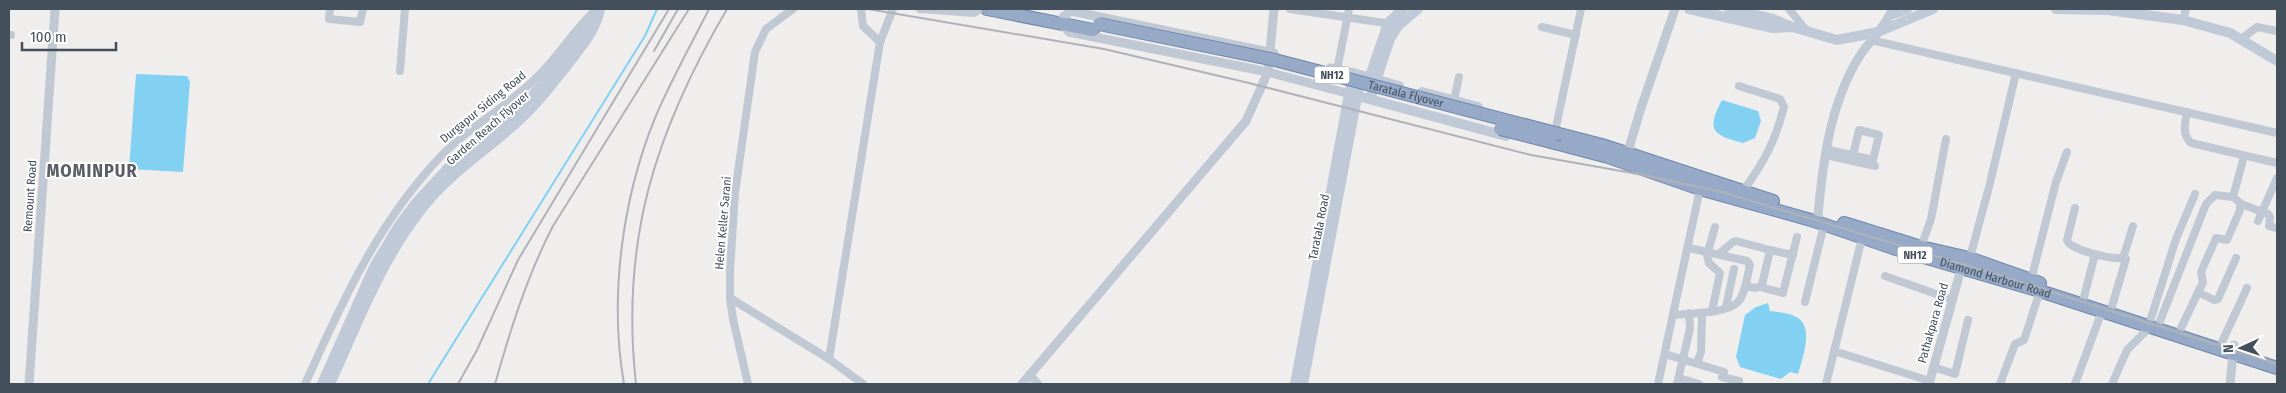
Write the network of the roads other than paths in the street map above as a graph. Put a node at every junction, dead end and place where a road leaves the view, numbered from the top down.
1 (55, 9) edge
2 (330, 9) edge
3 (363, 9) edge
4 (405, 9) edge
5 (793, 9) edge
6 (862, 9) edge
7 (893, 9) edge
8 (920, 9) edge
9 (980, 9) edge
10 (988, 9) edge
11 (1018, 9) edge
12 (1274, 9) edge
13 (1290, 9) edge
14 (1403, 9) edge
15 (1418, 9) edge
16 (1581, 9) edge
17 (1675, 9) edge
18 (1689, 9) edge
19 (1728, 9) edge
20 (1788, 9) edge
21 (1907, 9) edge
22 (1933, 9) edge
23 (2056, 9) edge
24 (2186, 9) edge
25 (598, 11) edge
26 (1087, 11) edge
27 (1892, 12) edge
28 (1348, 13) edge
29 (1063, 20) junction
30 (2183, 20) junction
31 (1393, 25) junction
32 (1096, 27) junction
33 (1542, 27) dead end
34 (1793, 28) junction
35 (2277, 31) edge
36 (1878, 32) junction
37 (587, 33) junction
38 (1808, 33) junction
39 (1576, 35) junction
40 (2241, 38) junction
41 (1871, 40) junction
42 (880, 42) junction
43 (1270, 52) junction
44 (2277, 59) edge
45 (1337, 70) junction
46 (400, 71) dead end
47 (1268, 72) junction
48 (2016, 73) junction
49 (1365, 76) junction
50 (1460, 77) dead end
51 (1739, 86) dead end
52 (1361, 97) junction
53 (1454, 100) junction
54 (2186, 112) junction
55 (1559, 131) junction
56 (2277, 133) edge
57 (1946, 139) dead end
58 (1600, 150) junction
59 (1826, 152) junction
60 (2067, 152) dead end
61 (1852, 155) dead end
62 (2244, 156) junction
63 (1626, 158) junction
64 (2277, 163) edge
65 (1875, 166) dead end
66 (2277, 178) edge
67 (1700, 189) junction
68 (1742, 191) junction
69 (2195, 194) dead end
70 (2233, 197) junction
71 (2241, 204) junction
72 (2075, 208) dead end
73 (2262, 212) junction
74 (1821, 220) junction
75 (2258, 222) dead end
76 (1715, 226) dead end
77 (2133, 226) dead end
78 (2277, 228) edge
79 (1797, 237) dead end
80 (1862, 238) junction
81 (1922, 247) junction
82 (1689, 248) junction
83 (1770, 250) junction
84 (1708, 251) junction
85 (1720, 253) junction
86 (2095, 254) junction
87 (1793, 255) junction
88 (2236, 258) dead end
89 (2126, 259) dead end
90 (1966, 266) junction
91 (1734, 269) dead end
92 (1885, 276) dead end
93 (2031, 280) junction
94 (1745, 286) junction
95 (1760, 287) junction
96 (2247, 288) dead end
97 (2040, 291) junction
98 (2198, 292) junction
99 (2084, 297) junction
100 (730, 298) junction
101 (1953, 300) junction
102 (1805, 302) dead end
103 (1726, 308) junction
104 (2107, 308) junction
105 (1712, 311) junction
106 (1689, 313) junction
107 (1702, 313) junction
108 (1674, 315) junction
109 (1968, 320) dead end
110 (2154, 322) junction
111 (2181, 328) junction
112 (2229, 346) junction
113 (1834, 351) junction
114 (1665, 354) junction
115 (828, 359) junction
116 (1684, 359) junction
117 (2277, 359) edge
118 (1697, 364) junction
119 (1933, 368) junction
120 (2277, 368) edge
121 (1030, 376) junction
122 (1678, 381) edge
123 (1930, 383) edge
124 (29, 384) edge
125 (305, 384) edge
126 (322, 384) edge
127 (330, 384) edge
128 (748, 384) edge
129 (863, 384) edge
130 (1022, 384) edge
131 (1038, 384) edge
132 (1295, 384) edge
133 (1303, 384) edge
134 (1658, 384) edge
135 (1699, 384) edge
136 (1738, 384) edge
137 (1826, 384) edge
138 (2000, 384) edge
139 (2075, 384) edge
140 (2112, 384) edge
141 (2230, 384) edge

1 - 124 street, Remount Road
2 - 3 street
4 - 46 street
5 - 100 street, Helen Keller Sarani
6 - 42 street
7 - 42 street
8 - 9 street
10 - 29 highway, NH12
11 - 29 highway, NH12
12 - 43 street
13 - 28 street
14 - 31 main road
15 - 31 main road
16 - 39 street
17 - 63 street
18 - 34 main road
19 - 34 main road
20 - 38 street
21 - 27 main road
22 - 36 main road
23 - 30 main road
24 - 30 street
25 - 37 main road, Garden Reach Flyover
25 - 125 street, Durgapur Siding Road
26 - 29 street
26 - 43 street
27 - 36 street
28 - 31 street
28 - 45 street
29 - 32 highway, Taratala Flyover / NH12
29 - 47 street
30 - 40 main road
31 - 49 main road
32 - 55 highway, Taratala Flyover / NH12, bridge
32 - 58 highway, Taratala Flyover / NH12, bridge
33 - 39 street
34 - 38 main road
35 - 40 street
36 - 38 main road
36 - 41 street
37 - 126 main road, Garden Reach Flyover
37 - 127 main road, Garden Reach Flyover
39 - 55 street
40 - 44 main road
41 - 48 street
41 - 59 street
42 - 115 street
43 - 45 street
43 - 47 street
45 - 49 street
47 - 52 street
47 - 121 street
48 - 54 street
48 - 90 street
49 - 52 main road
49 - 52 main road
49 - 53 main road
50 - 53 street
51 - 68 street
52 - 58 main road
52 - 132 main road
52 - 133 main road, Taratala Road
53 - 55 main road
54 - 56 street
54 - 62 street
55 - 58 highway, Taratala Flyover / NH12
57 - 81 street
58 - 63 highway, Diamond Harbour Road / NH12
59 - 61 street
59 - 65 street
59 - 74 street
60 - 93 street
62 - 64 street
62 - 70 street
63 - 67 highway, Diamond Harbour Road / NH12
63 - 68 highway, Diamond Harbour Road / NH12
66 - 73 street
67 - 74 highway, Diamond Harbour Road / NH12
67 - 82 street
68 - 74 highway, Diamond Harbour Road / NH12
69 - 110 street
70 - 71 street
70 - 110 street
71 - 73 street
71 - 98 street
72 - 86 street
73 - 75 street
73 - 78 street
74 - 80 highway, Diamond Harbour Road / NH12
74 - 81 highway, Diamond Harbour Road / NH12
74 - 102 street
76 - 84 street
77 - 86 street
79 - 87 street
80 - 90 highway, Diamond Harbour Road / NH12
80 - 113 street
81 - 90 highway, Diamond Harbour Road / NH12
82 - 84 street
82 - 108 street
83 - 85 street
83 - 87 street
83 - 95 street
84 - 85 street
84 - 105 street
85 - 94 street
86 - 99 street
87 - 95 street
88 - 98 street
89 - 104 street
90 - 93 highway, Diamond Harbour Road / NH12
90 - 97 highway, Diamond Harbour Road / NH12
90 - 101 street, Pathakpara Road
91 - 103 street
92 - 101 street
93 - 99 highway, Diamond Harbour Road / NH12
94 - 95 street
94 - 103 street
96 - 112 street
97 - 104 highway, Diamond Harbour Road / NH12
97 - 138 street
98 - 111 street
99 - 104 highway, Diamond Harbour Road / NH12
100 - 115 street
100 - 128 street, Helen Keller Sarani
101 - 119 street, Pathakpara Road
103 - 105 street
104 - 110 highway, Diamond Harbour Road / NH12
104 - 139 street
105 - 107 street
106 - 107 street
106 - 108 street
106 - 116 street
107 - 118 street
108 - 114 street
109 - 119 street
110 - 111 highway, Diamond Harbour Road / NH12
110 - 112 highway, Diamond Harbour Road / NH12
110 - 140 street
111 - 112 highway, Diamond Harbour Road / NH12
112 - 117 highway, Diamond Harbour Road / NH12
112 - 120 highway, Diamond Harbour Road / NH12
112 - 141 street
113 - 123 street
113 - 137 street
114 - 116 street
114 - 134 street
115 - 129 street
116 - 118 street
116 - 122 street
118 - 136 street
119 - 123 street, Pathakpara Road
121 - 130 street
121 - 131 street
122 - 135 street

